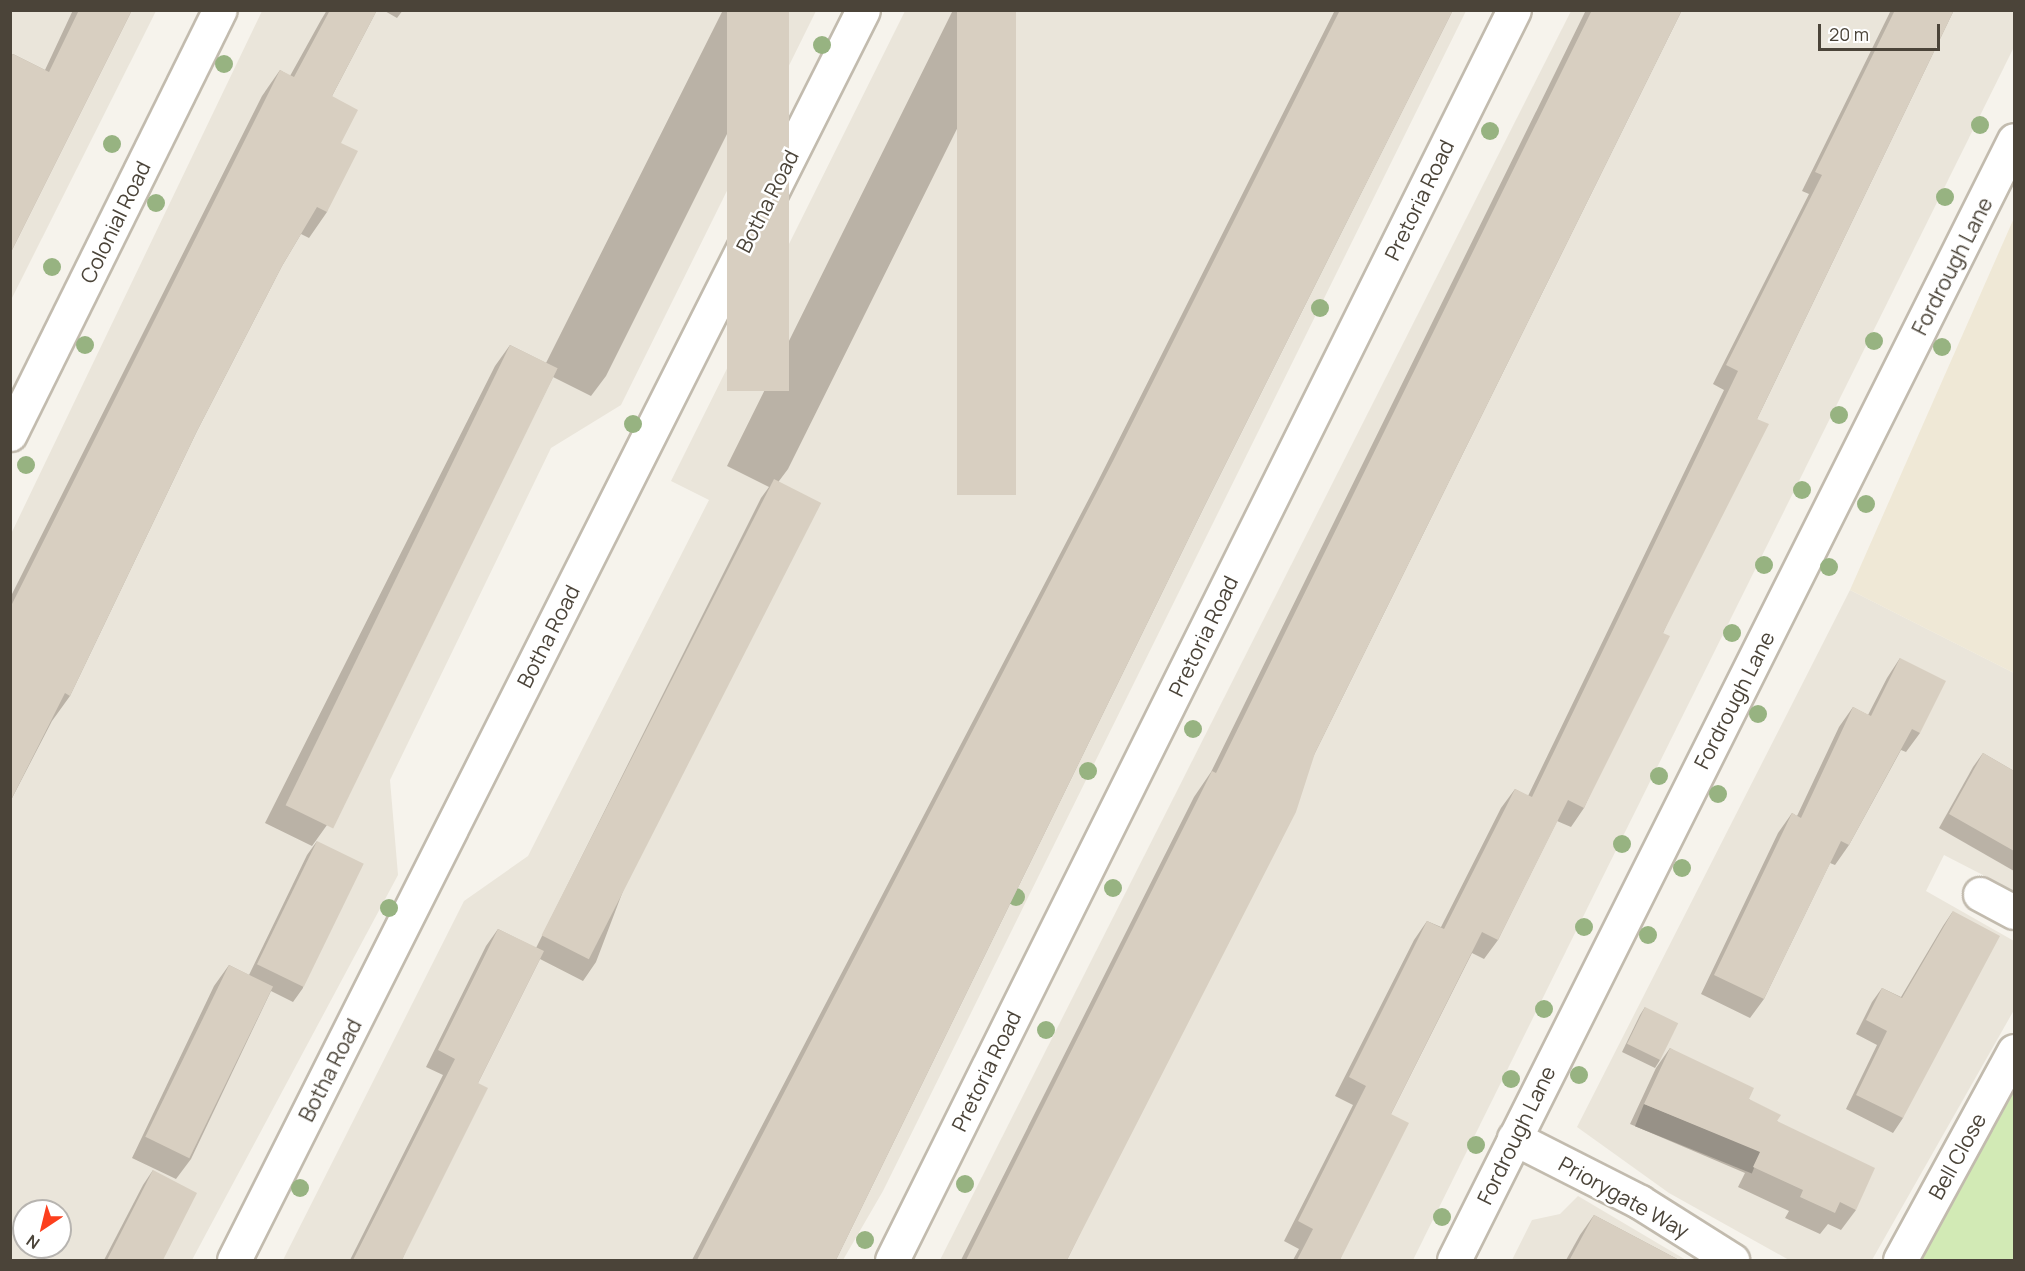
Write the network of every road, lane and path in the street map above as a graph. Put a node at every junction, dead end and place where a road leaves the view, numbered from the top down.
1 (220, 10) edge
2 (862, 10) edge
3 (1514, 10) edge
4 (2014, 140) edge
5 (10, 434) edge
6 (1980, 894) dead end
7 (2014, 912) edge
8 (2014, 1051) edge
9 (1514, 1138) junction
10 (234, 1260) edge
11 (892, 1260) edge
12 (1454, 1260) edge
13 (1732, 1260) edge
14 (1900, 1260) edge

1 - 5 street, Colonial Road
2 - 10 street, Botha Road
3 - 11 street, Pretoria Road
4 - 9 street, Fordrough Lane
6 - 7 street
8 - 14 street, Bell Close
9 - 12 street, Fordrough Lane
9 - 13 street, Priorygate Way

